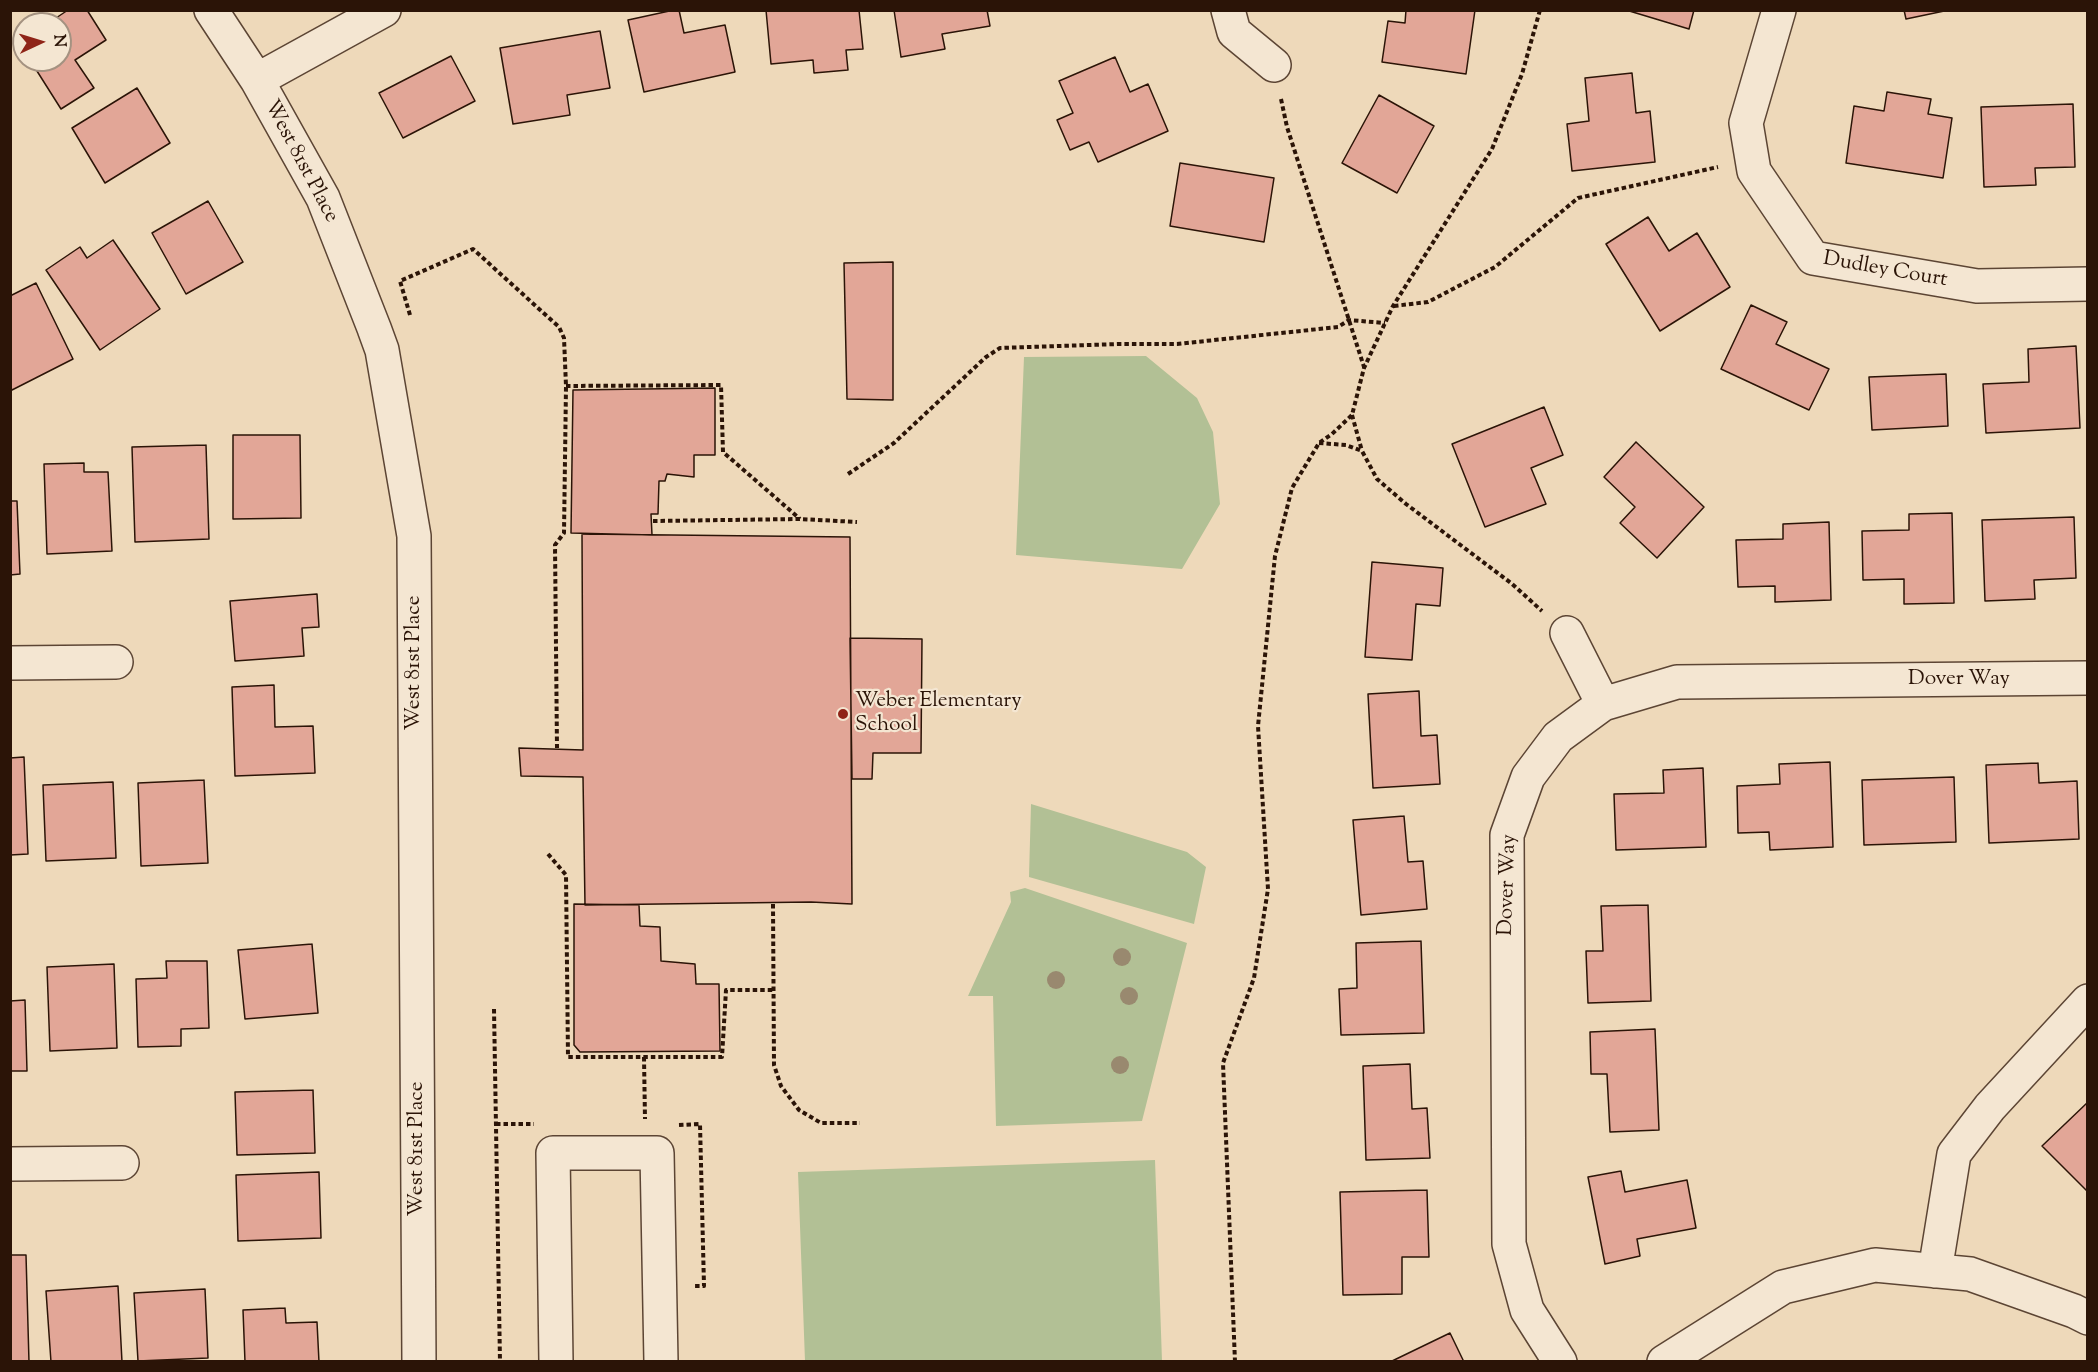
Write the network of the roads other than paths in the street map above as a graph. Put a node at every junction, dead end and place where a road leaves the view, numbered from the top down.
1 (211, 10) edge
2 (384, 10) edge
3 (1228, 10) edge
4 (1779, 10) edge
5 (1274, 65) road end
6 (257, 80) junction
7 (2088, 284) edge
8 (1567, 633) road end
9 (116, 662) dead end
10 (10, 663) edge
11 (2088, 678) edge
12 (1603, 704) junction
13 (2088, 1001) edge
14 (122, 1163) dead end
15 (10, 1164) edge
16 (1935, 1271) junction
17 (2088, 1318) edge
18 (419, 1362) edge
19 (556, 1362) edge
20 (661, 1362) edge
21 (1560, 1362) edge
22 (1664, 1362) edge

1 - 6 street, West 81st Place
2 - 6 street
3 - 5 street
4 - 7 street, Dudley Court
6 - 18 street, West 81st Place
8 - 12 street
9 - 10 street
11 - 12 street, Dover Way
12 - 21 street, Dover Way
13 - 16 street
14 - 15 street
16 - 17 street
16 - 22 street
19 - 20 street

